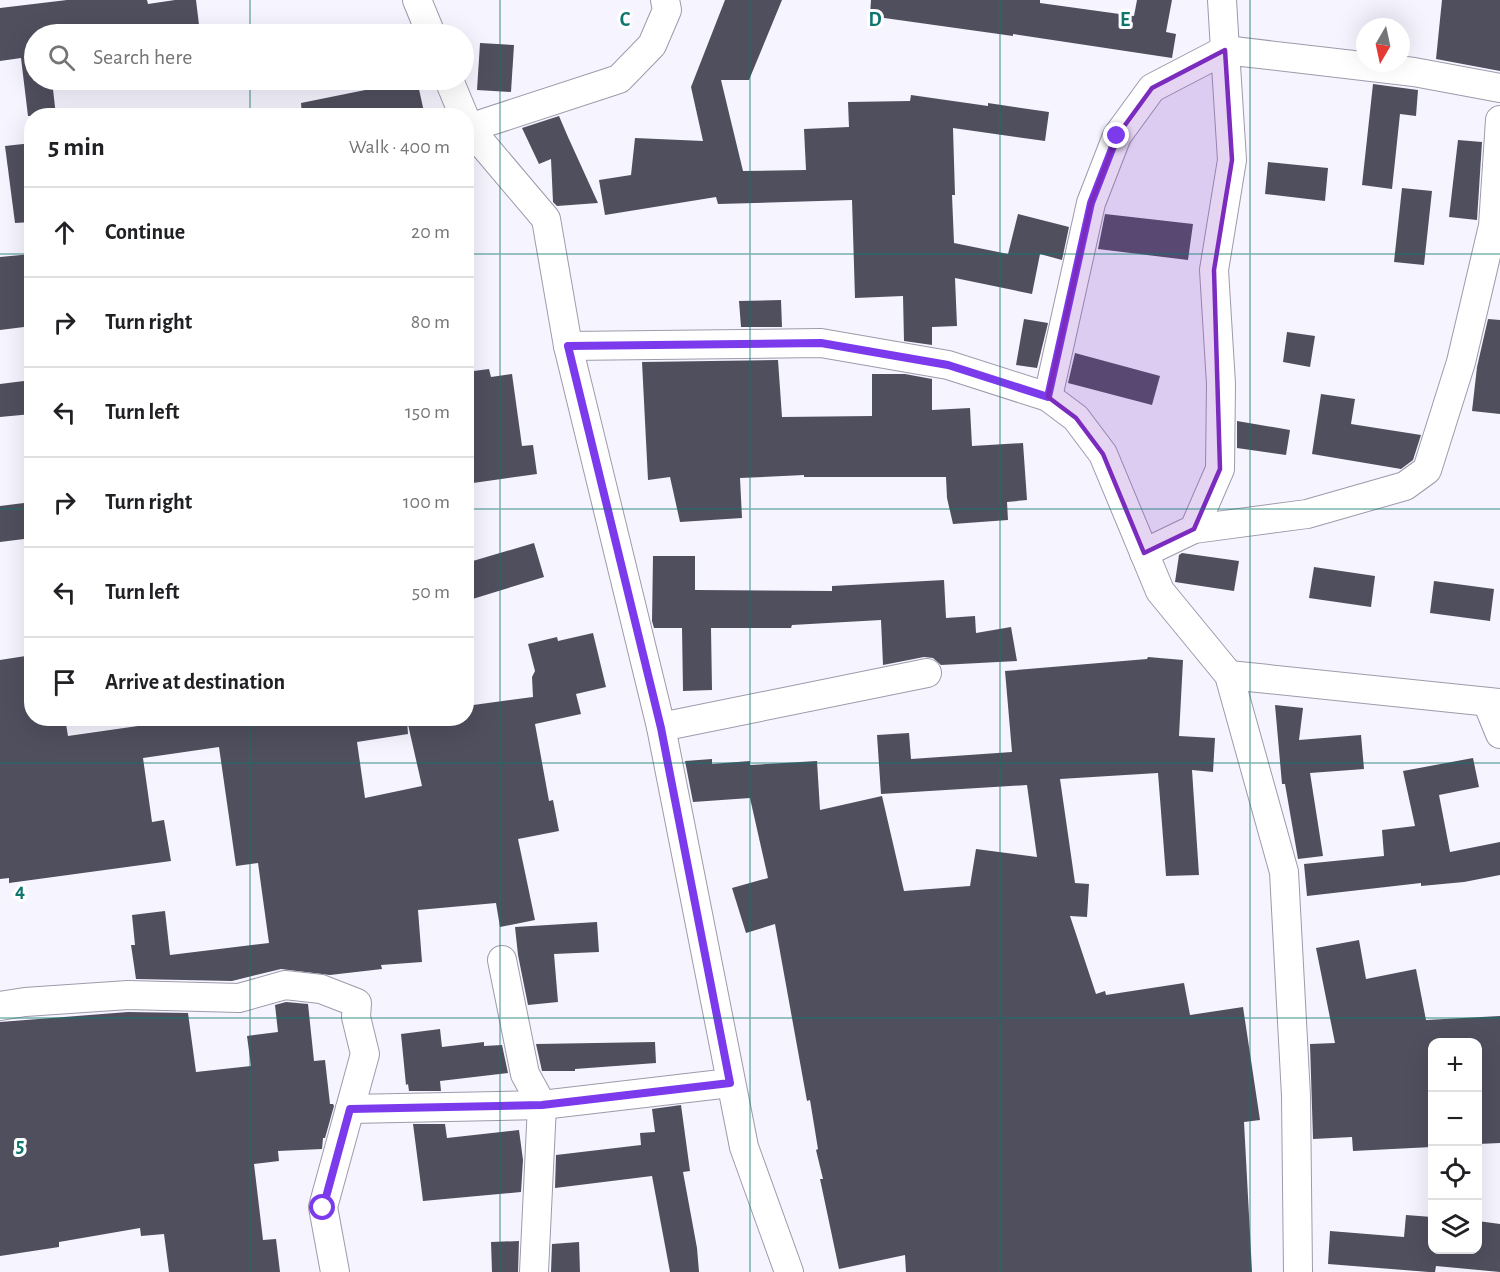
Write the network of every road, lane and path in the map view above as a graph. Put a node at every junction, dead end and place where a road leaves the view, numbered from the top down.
1 (417, 0) edge
2 (666, 0) edge
3 (1222, 0) edge
4 (427, 24) edge
5 (1225, 50) junction
6 (1500, 88) edge
7 (453, 90) edge
8 (460, 108) edge
9 (474, 120) edge
10 (1500, 120) edge
11 (474, 132) edge
12 (1496, 226) edge
13 (568, 346) junction
14 (1048, 397) junction
15 (1194, 529) junction
16 (1144, 553) junction
17 (927, 673) dead end
18 (1229, 675) junction
19 (1493, 703) edge
20 (661, 728) junction
21 (1500, 734) edge
22 (502, 960) dead end
23 (0, 1006) edge
24 (730, 1083) junction
25 (542, 1105) junction
26 (350, 1109) junction
27 (335, 1272) edge
28 (534, 1272) edge
29 (789, 1272) edge
30 (1298, 1272) edge

1 - 4 street
2 - 9 street
3 - 5 street
5 - 6 street
5 - 14 street
5 - 15 street
7 - 8 street
10 - 12 street
11 - 13 street
12 - 15 street
13 - 14 street
13 - 20 street
14 - 16 street
15 - 16 street
16 - 18 street
17 - 20 street
18 - 19 street
18 - 30 street
19 - 21 street
20 - 24 street
22 - 25 street
23 - 26 street
24 - 25 street
24 - 29 street
25 - 26 street
25 - 28 street
26 - 27 street

